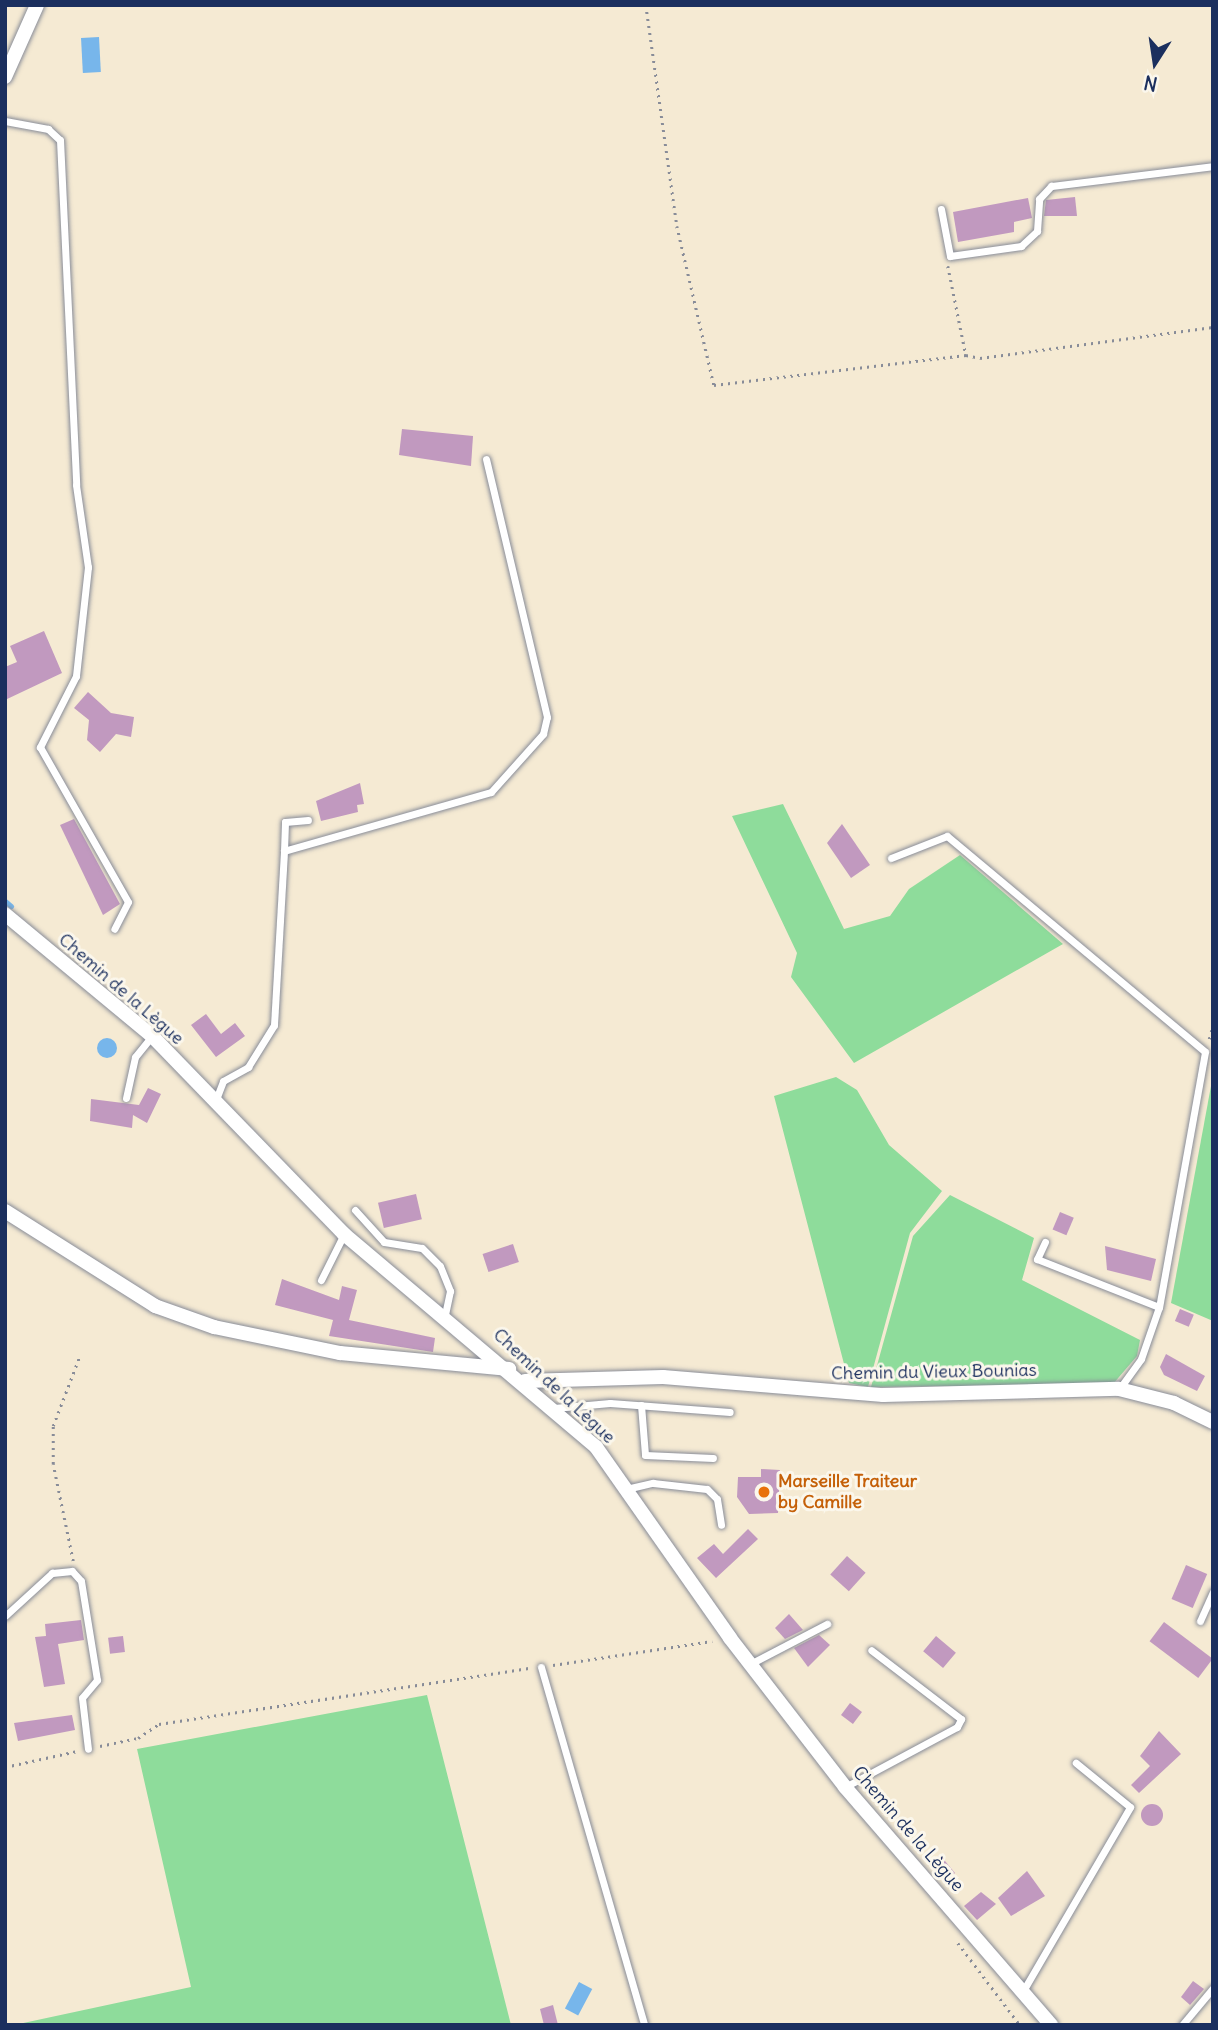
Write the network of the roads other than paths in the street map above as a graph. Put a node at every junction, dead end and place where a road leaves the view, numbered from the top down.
1 (37, 5) edge
2 (5, 77) edge
3 (5, 121) edge
4 (1213, 166) edge
5 (941, 209) dead end
6 (486, 459) dead end
7 (308, 820) dead end
8 (284, 851) junction
9 (891, 859) dead end
10 (5, 914) edge
11 (114, 929) dead end
12 (152, 1036) junction
13 (126, 1098) dead end
14 (214, 1103) junction
15 (355, 1210) dead end
16 (5, 1211) edge
17 (344, 1234) junction
18 (1045, 1242) dead end
19 (321, 1280) dead end
20 (1159, 1307) junction
21 (445, 1314) junction
22 (509, 1369) junction
23 (525, 1381) junction
24 (1119, 1389) junction
25 (640, 1405) junction
26 (554, 1408) junction
27 (730, 1412) dead end
28 (1213, 1422) edge
29 (713, 1458) dead end
30 (625, 1489) junction
31 (721, 1525) dead end
32 (1213, 1592) edge
33 (5, 1616) edge
34 (1200, 1621) dead end
35 (827, 1624) dead end
36 (871, 1650) dead end
37 (750, 1665) junction
38 (541, 1667) road end
39 (88, 1749) dead end
40 (1076, 1763) dead end
41 (845, 1787) junction
42 (1213, 1987) edge
43 (1023, 1991) junction
44 (644, 2025) edge
45 (1051, 2025) edge
46 (1181, 2025) edge

1 - 2 street
3 - 11 lane
4 - 5 lane
6 - 8 lane
7 - 8 lane
8 - 14 lane
9 - 20 lane
10 - 12 street, Chemin de la Lègue
12 - 13 lane
12 - 14 street, Chemin de la Lègue
14 - 17 street, Chemin de la Lègue
15 - 21 lane
16 - 22 street
17 - 19 lane
17 - 21 street, Chemin de la Lègue
18 - 20 lane
20 - 24 lane
21 - 22 street, Chemin de la Lègue
22 - 23 street, Chemin de la Lègue
23 - 24 street, Chemin du Vieux Bounias
23 - 26 street, Chemin de la Lègue
24 - 28 street, Chemin du Vieux Bounias
25 - 26 lane
25 - 27 lane
25 - 29 lane
26 - 30 street, Chemin de la Lègue
30 - 31 lane
30 - 37 street, Chemin de la Lègue
32 - 34 lane
33 - 39 lane
35 - 37 lane
36 - 41 lane
37 - 41 street, Chemin de la Lègue
38 - 44 lane
40 - 43 lane
41 - 43 street, Chemin de la Lègue
42 - 46 lane
43 - 45 street, Chemin de la Lègue

